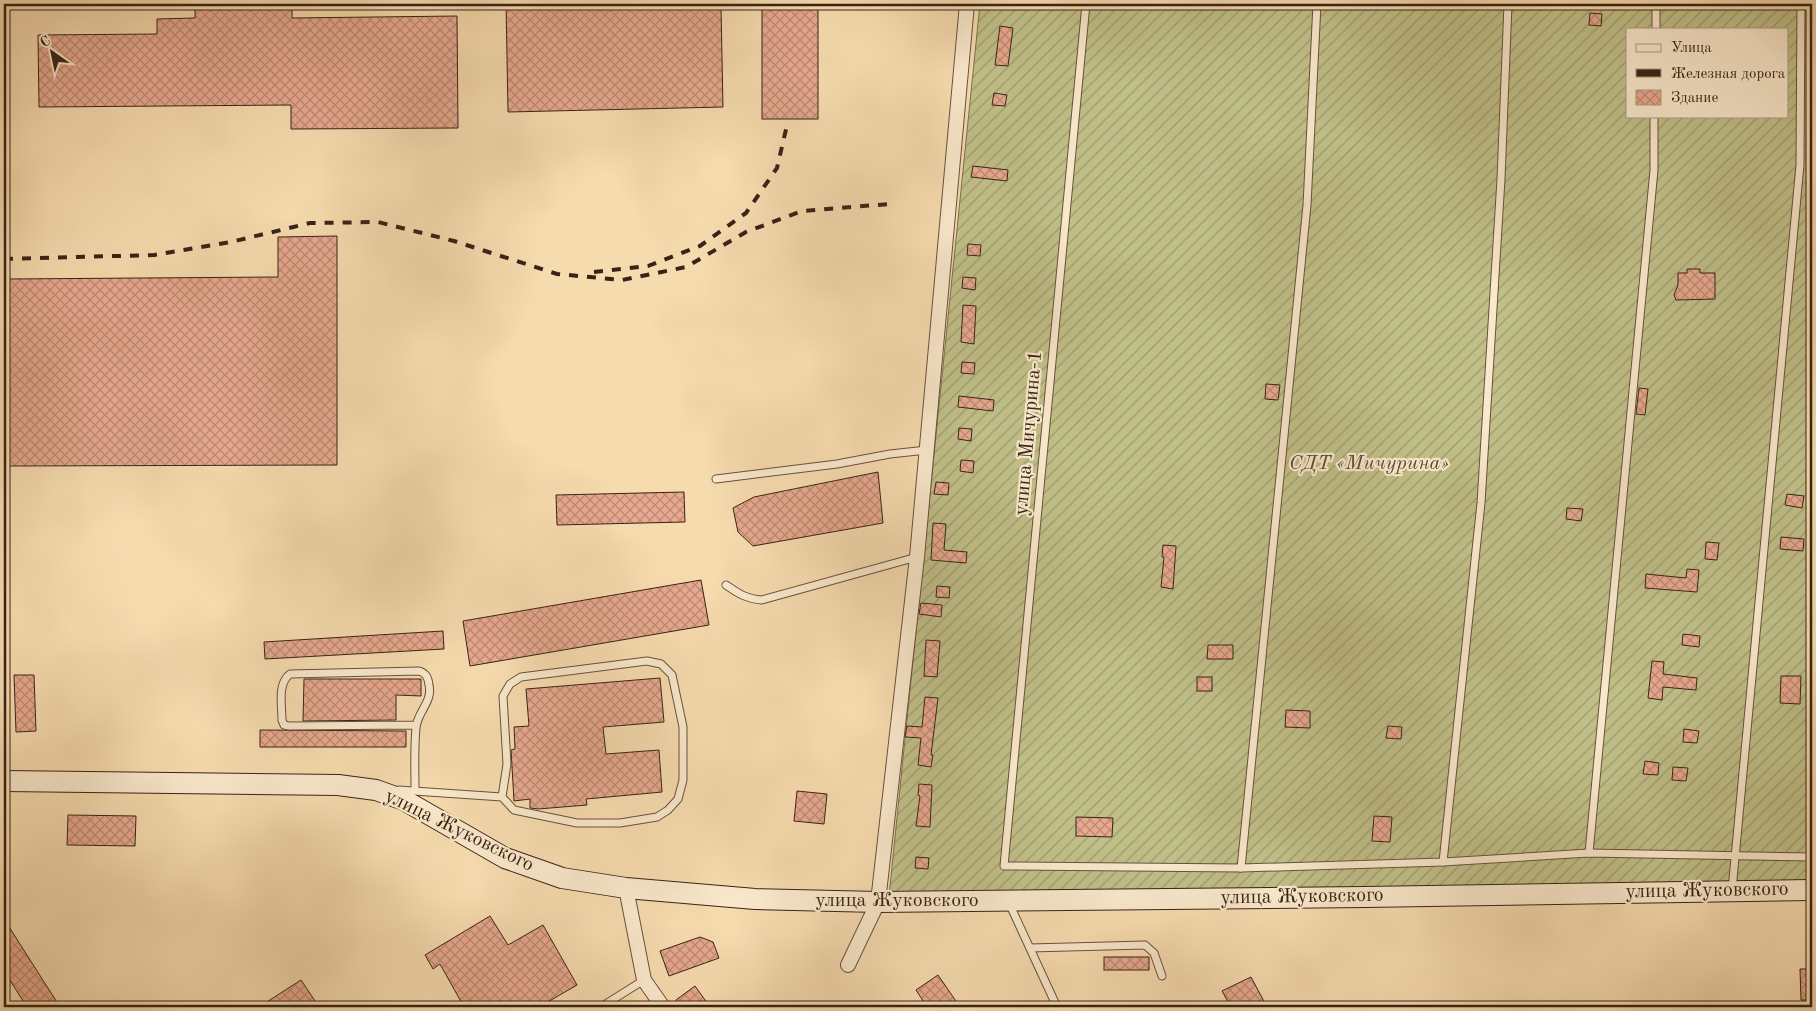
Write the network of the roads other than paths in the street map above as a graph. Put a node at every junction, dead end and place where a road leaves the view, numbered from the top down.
1 (968, 4) edge
2 (1086, 4) edge
3 (1317, 4) edge
4 (1508, 4) edge
5 (1656, 4) edge
6 (1801, 4) edge
7 (1656, 28) edge
8 (1654, 118) edge
9 (927, 450) junction
10 (716, 479) dead end
11 (917, 557) junction
12 (726, 585) dead end
13 (416, 726) junction
14 (4, 781) edge
15 (376, 790) junction
16 (415, 790) junction
17 (502, 797) junction
18 (1589, 853) junction
19 (1734, 857) junction
20 (1812, 857) edge
21 (1443, 862) junction
22 (1241, 868) junction
23 (626, 888) junction
24 (1732, 890) junction
25 (1812, 890) edge
26 (1008, 901) junction
27 (878, 902) junction
28 (1030, 948) junction
29 (848, 965) dead end
30 (1162, 976) dead end
31 (644, 980) junction
32 (4, 1004) edge
33 (6, 1007) edge
34 (602, 1007) edge
35 (663, 1007) edge
36 (1058, 1007) edge

1 - 9 street
2 - 22 lane, улица Мичурина-1
3 - 22 lane
4 - 21 lane
5 - 7 lane
6 - 19 lane
8 - 18 lane
9 - 10 lane
9 - 11 street
11 - 12 lane
11 - 27 street
13 - 13 lane
13 - 16 lane
14 - 15 main road, улица Жуковского
15 - 16 lane
15 - 23 main road, улица Жуковского
16 - 17 lane
17 - 17 lane
18 - 19 lane
18 - 21 lane
19 - 20 lane
19 - 24 lane
21 - 22 lane
23 - 27 main road, улица Жуковского
23 - 31 street
24 - 25 main road, улица Жуковского
24 - 26 main road, улица Жуковского
26 - 27 main road, улица Жуковского
26 - 28 lane
27 - 29 street
28 - 30 lane
28 - 36 lane
31 - 34 lane
31 - 35 street
32 - 33 lane

